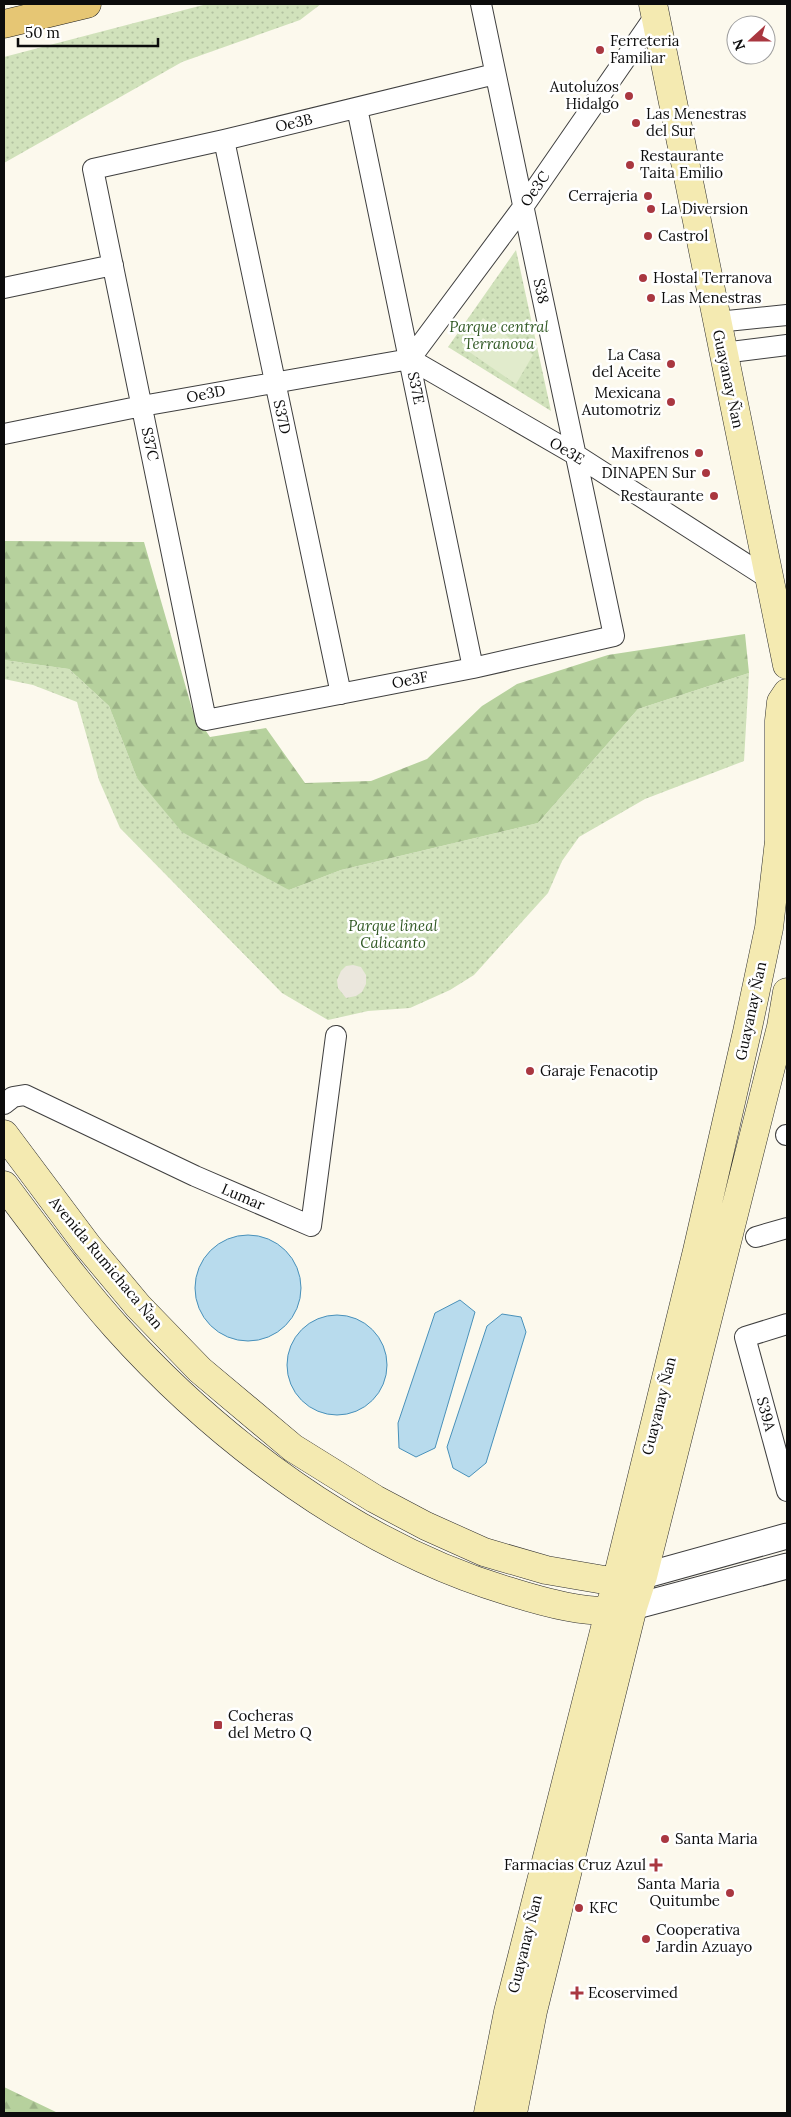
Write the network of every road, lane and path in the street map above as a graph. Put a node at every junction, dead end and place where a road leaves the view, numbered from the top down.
1 (87, 4) edge
2 (481, 4) edge
3 (654, 10) edge
4 (4, 24) edge
5 (496, 74) junction
6 (357, 108) junction
7 (224, 140) junction
8 (92, 169) joint
9 (523, 207) junction
10 (113, 265) junction
11 (4, 288) edge
12 (787, 315) edge
13 (716, 322) junction
14 (787, 344) edge
15 (723, 353) junction
16 (410, 359) junction
17 (275, 381) junction
18 (142, 406) junction
19 (4, 434) edge
20 (576, 456) junction
21 (771, 580) junction
22 (614, 636) joint
23 (787, 665) edge
24 (473, 668) junction
25 (787, 693) edge
26 (341, 694) junction
27 (206, 720) joint
28 (787, 992) edge
29 (784, 1027) edge
30 (748, 1032) junction
31 (336, 1036) dead end
32 (4, 1104) edge
33 (4, 1134) edge
34 (4, 1185) edge
35 (787, 1228) edge
36 (756, 1237) dead end
37 (697, 1251) junction
38 (724, 1258) junction
39 (787, 1324) edge
40 (787, 1490) edge
41 (787, 1536) edge
42 (787, 1566) edge
43 (643, 1576) junction
44 (616, 1582) junction
45 (621, 1610) junction
46 (488, 2113) edge
47 (513, 2113) edge

1 - 4 main road
2 - 5 street, S38
3 - 9 street, Oe3C
3 - 13 main road, Guayanay Ñan
5 - 6 street, Oe3B
5 - 9 street, S38
6 - 7 street, Oe3B
6 - 16 street, S37E
7 - 8 street, Oe3B
7 - 17 street, S37D
8 - 10 street, S37C
9 - 16 street, Oe3C
9 - 20 street, S38
10 - 11 street
10 - 18 street, S37C
12 - 13 street
13 - 15 main road, Guayanay Ñan
14 - 15 street
15 - 21 main road, Guayanay Ñan
16 - 17 street, Oe3D
16 - 20 street, Oe3E
16 - 24 street, S37E
17 - 18 street, Oe3D
17 - 26 street, S37D
18 - 19 street, Oe3D
18 - 27 street, S37C
20 - 21 street, Oe3E
20 - 22 street, S38
21 - 23 main road, Guayanay Ñan
22 - 24 street, Oe3F
24 - 26 street, Oe3F
25 - 30 main road, Guayanay Ñan
26 - 27 street, Oe3F
28 - 29 main road, Guayanay Ñan
29 - 30 street
29 - 38 main road, Guayanay Ñan
30 - 37 main road, Guayanay Ñan
31 - 32 street, Lumar
33 - 44 main road, Avenida Rumichaca Ñan
34 - 45 main road, Avenida Rumichaca Ñan
35 - 36 street
37 - 38 main road
37 - 44 main road, Guayanay Ñan
38 - 43 main road, Guayanay Ñan
39 - 40 street, S39A
41 - 43 street, Avenida Rumichaca Ñan
42 - 45 street, Avenida Rumichaca Ñan
43 - 44 main road, Avenida Rumichaca Ñan
43 - 45 main road, Guayanay Ñan
44 - 45 main road, Guayanay Ñan
45 - 46 main road, Guayanay Ñan
45 - 47 main road, Guayanay Ñan

